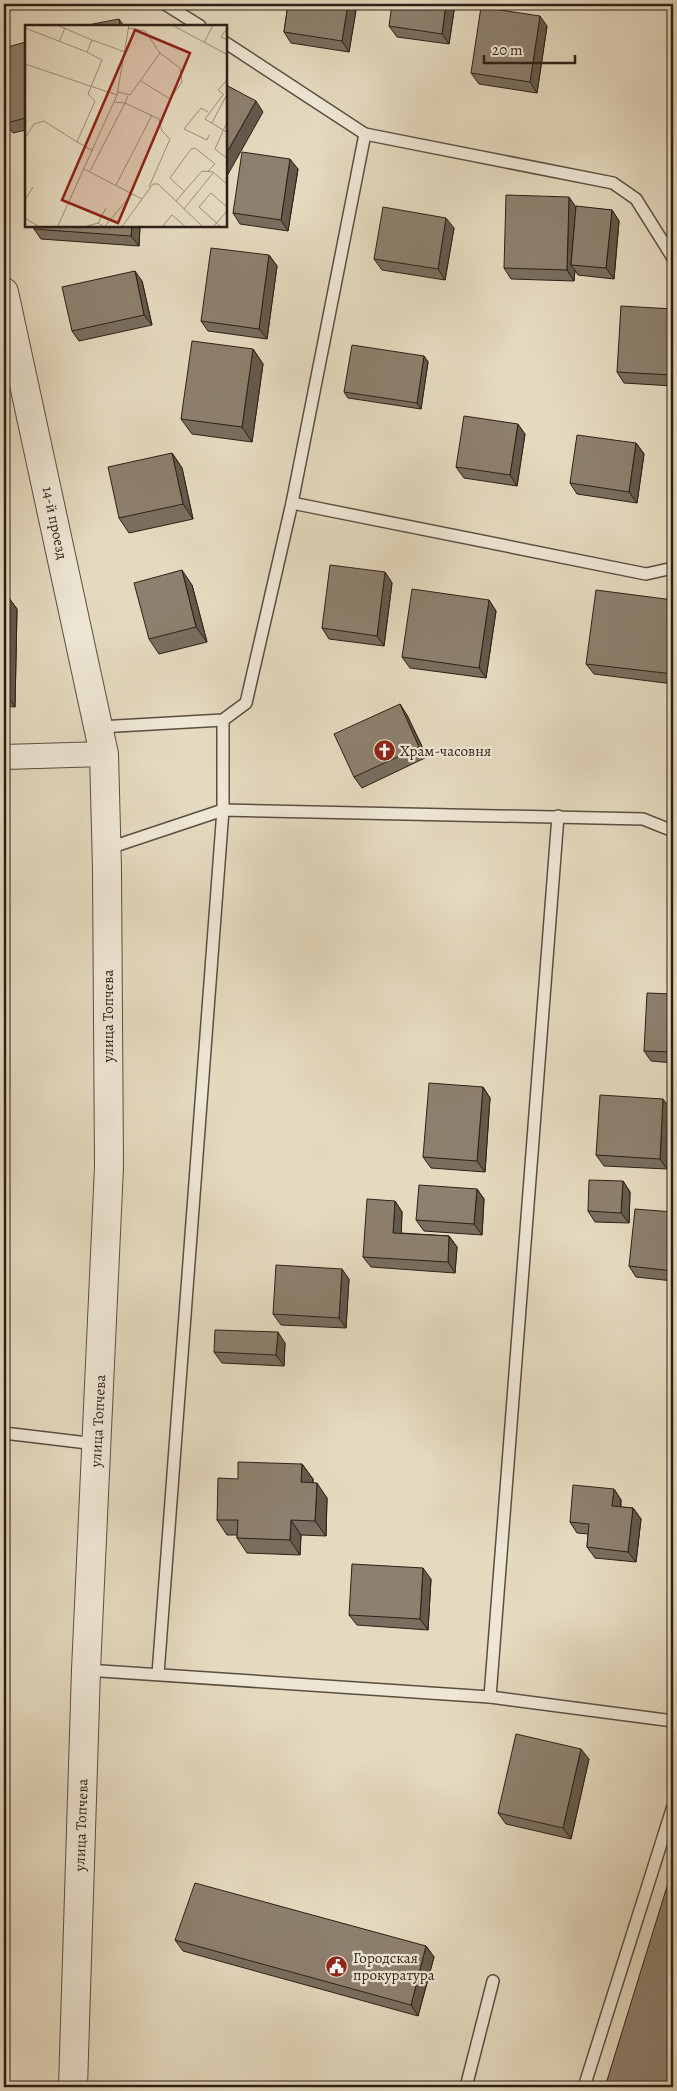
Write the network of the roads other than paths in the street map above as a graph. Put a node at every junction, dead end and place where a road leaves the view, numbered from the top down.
1 (165, 4) edge
2 (198, 25) edge
3 (228, 44) edge
4 (365, 134) junction
5 (673, 258) edge
6 (4, 292) edge
7 (292, 503) junction
8 (673, 568) edge
9 (223, 720) junction
10 (99, 727) junction
11 (104, 754) junction
12 (4, 757) edge
13 (223, 810) junction
14 (558, 816) junction
15 (673, 831) edge
16 (106, 850) junction
17 (4, 1433) edge
18 (96, 1444) junction
19 (86, 1670) junction
20 (158, 1674) junction
21 (490, 1697) junction
22 (673, 1722) edge
23 (673, 1806) edge
24 (493, 1981) dead end
25 (73, 2087) edge
26 (466, 2087) edge
27 (584, 2087) edge

1 - 2 lane
3 - 4 lane
4 - 5 lane
4 - 7 lane
6 - 10 street, 14-й проезд
7 - 8 lane
7 - 9 lane
9 - 10 lane
9 - 13 lane
10 - 11 street, 14-й проезд
11 - 12 street
11 - 16 street, улица Топчева
13 - 14 lane
13 - 16 lane
13 - 20 lane
14 - 15 lane
14 - 21 lane
16 - 18 street, улица Топчева
17 - 18 lane
18 - 19 street, улица Топчева
19 - 20 lane
19 - 25 street, улица Топчева
20 - 21 lane
21 - 22 lane
23 - 27 lane
24 - 26 lane

